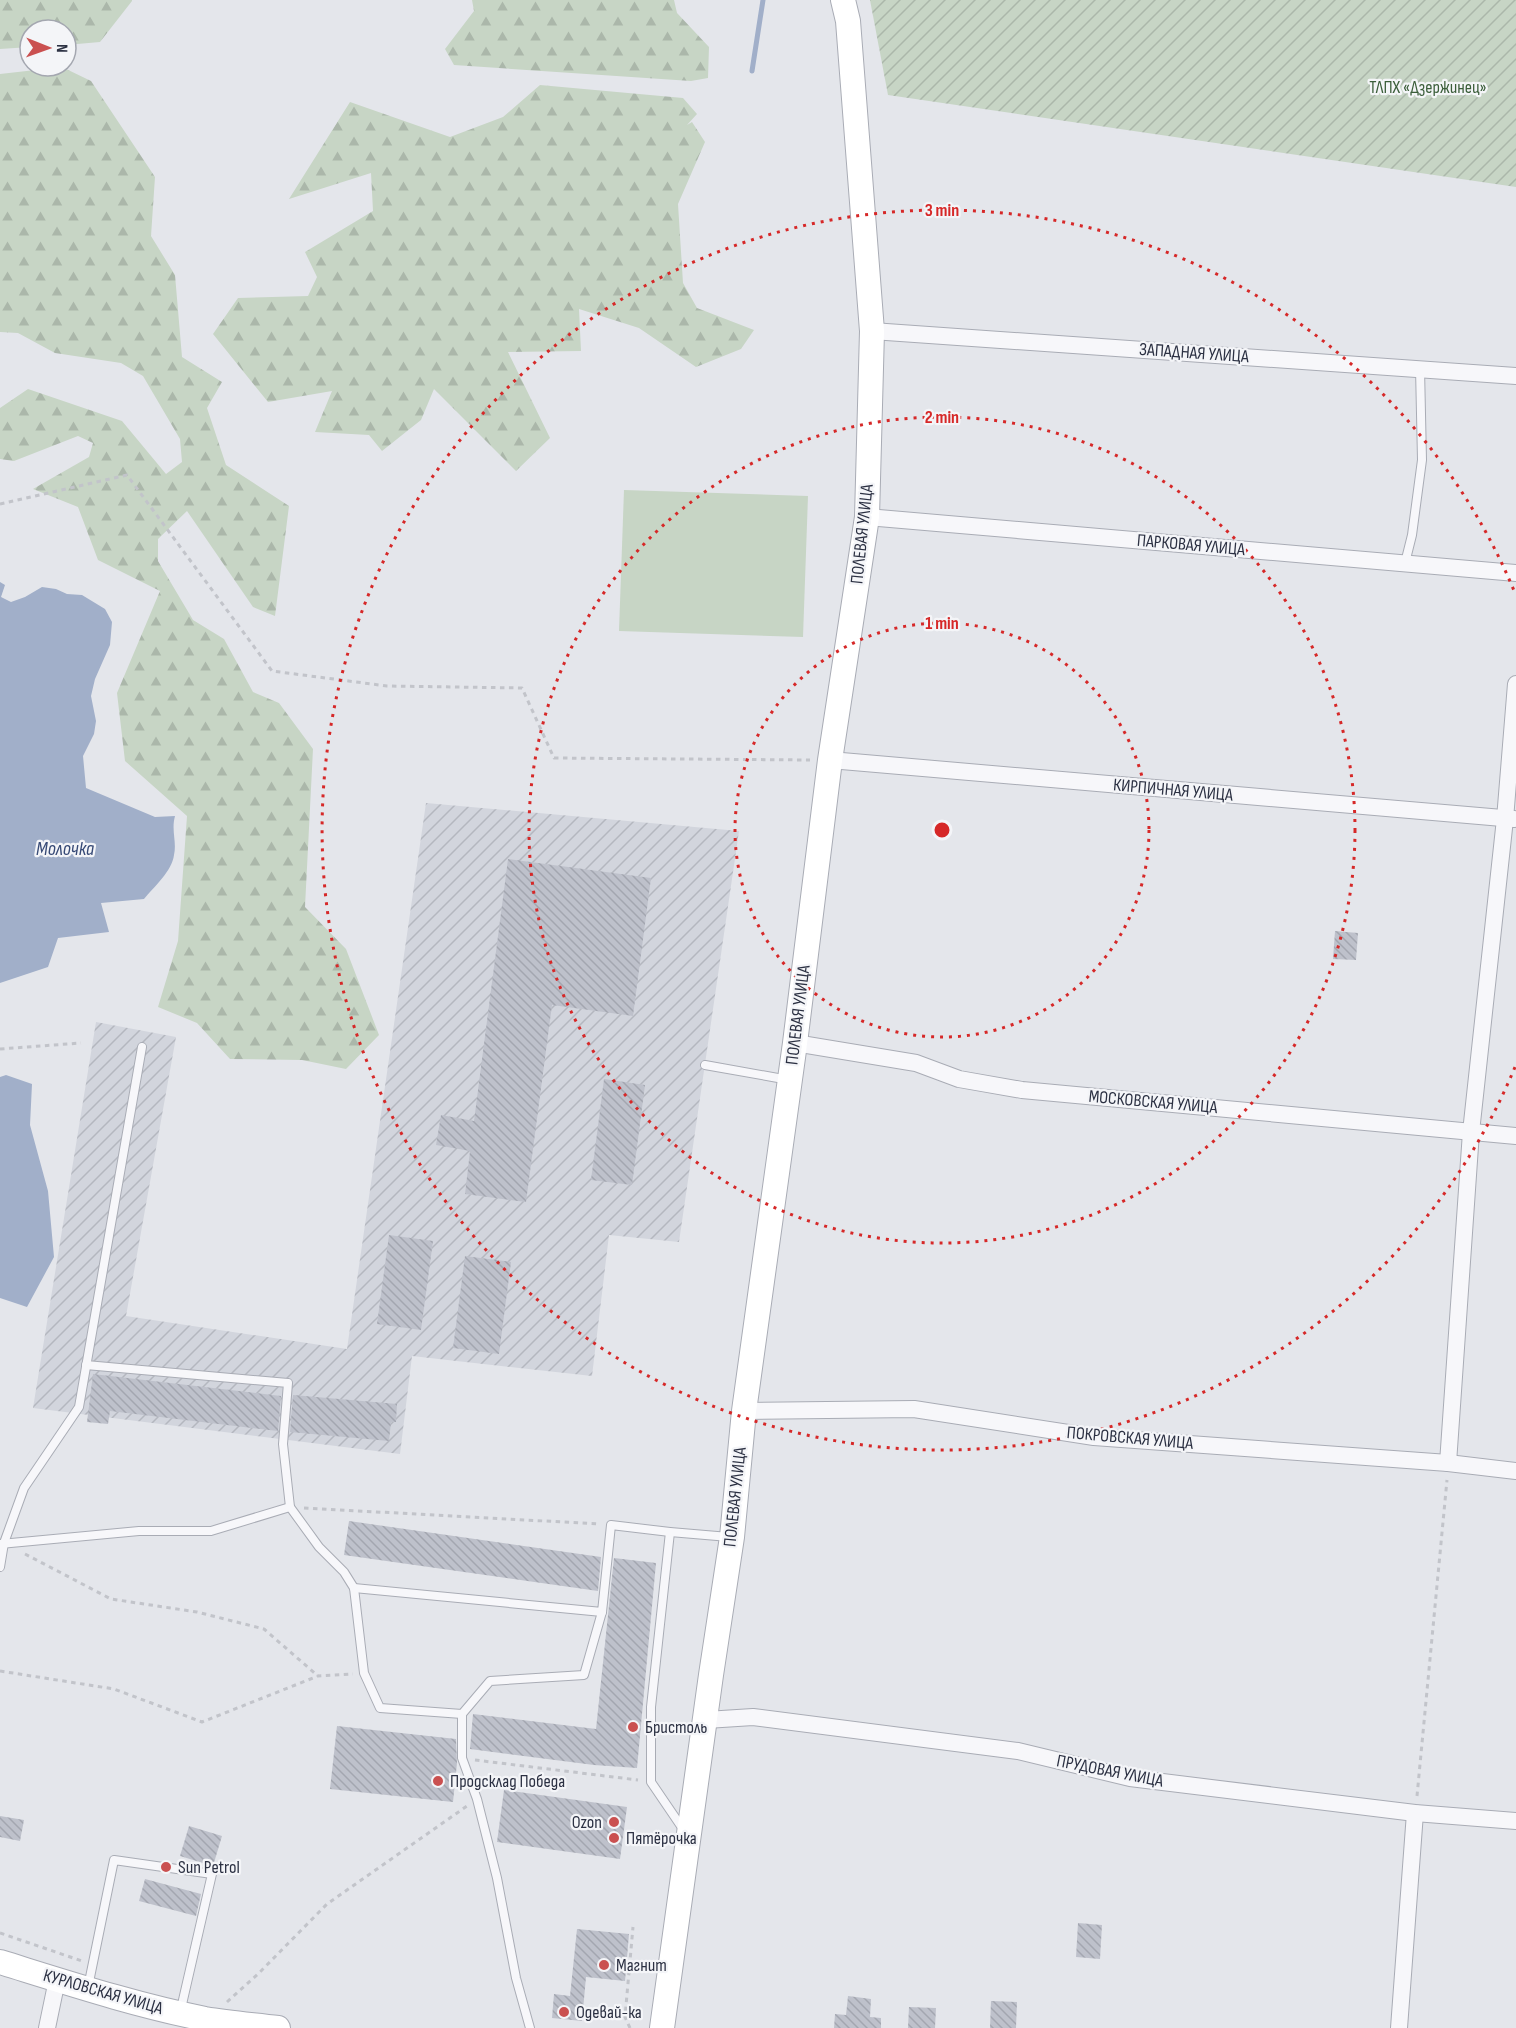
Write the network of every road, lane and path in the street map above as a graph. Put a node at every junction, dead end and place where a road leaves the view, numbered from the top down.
1 (843, 0) edge
2 (872, 331) junction
3 (1420, 368) junction
4 (1516, 376) edge
5 (0, 504) edge
6 (867, 516) junction
7 (1405, 563) junction
8 (1516, 573) edge
9 (1516, 684) edge
10 (830, 760) junction
11 (1510, 819) edge
12 (81, 1043) dead end
13 (795, 1044) junction
14 (142, 1047) dead end
15 (0, 1049) edge
16 (705, 1065) dead end
17 (790, 1080) junction
18 (1471, 1132) junction
19 (1516, 1136) edge
20 (86, 1365) junction
21 (744, 1411) junction
22 (1448, 1463) junction
23 (1516, 1471) edge
24 (290, 1507) junction
25 (611, 1525) junction
26 (670, 1532) junction
27 (732, 1537) junction
28 (2, 1544) edge
29 (0, 1567) edge
30 (354, 1588) junction
31 (602, 1612) junction
32 (0, 1671) edge
33 (364, 1673) junction
34 (318, 1676) junction
35 (462, 1714) junction
36 (706, 1720) junction
37 (462, 1758) junction
38 (651, 1782) junction
39 (477, 1799) junction
40 (1415, 1813) junction
41 (1516, 1821) edge
42 (689, 1839) junction
43 (633, 1927) dead end
44 (0, 1933) edge
45 (0, 1962) edge
46 (93, 1964) junction
47 (57, 1980) junction
48 (88, 1989) junction
49 (180, 2013) junction
50 (208, 2019) junction
51 (47, 2028) edge
52 (278, 2028) edge
53 (530, 2028) edge
54 (630, 2028) edge
55 (662, 2028) edge
56 (1399, 2028) edge

1 - 2 street, ПОЛЕВАЯ УЛИЦА
2 - 3 street, ЗАПАДНАЯ УЛИЦА
2 - 6 street, ПОЛЕВАЯ УЛИЦА
3 - 4 street, ЗАПАДНАЯ УЛИЦА
3 - 7 lane
5 - 10 path
6 - 7 street, ПАРКОВАЯ УЛИЦА
6 - 10 street, ПОЛЕВАЯ УЛИЦА
7 - 8 street, ПАРКОВАЯ УЛИЦА
9 - 11 street
10 - 11 street, КИРПИЧНАЯ УЛИЦА
10 - 13 street, ПОЛЕВАЯ УЛИЦА
11 - 18 street
12 - 15 path
13 - 17 street, ПОЛЕВАЯ УЛИЦА
13 - 18 street, МОСКОВСКАЯ УЛИЦА
14 - 20 lane
16 - 17 lane
17 - 21 street, ПОЛЕВАЯ УЛИЦА
18 - 19 street, МОСКОВСКАЯ УЛИЦА
18 - 22 street
20 - 24 lane
20 - 28 lane
21 - 22 street, ПОКРОВСКАЯ УЛИЦА
21 - 27 street, ПОЛЕВАЯ УЛИЦА
22 - 23 street, ПОКРОВСКАЯ УЛИЦА
22 - 40 path
24 - 25 path
24 - 28 lane
24 - 30 lane
25 - 26 lane
25 - 31 lane
26 - 27 lane
26 - 38 lane
27 - 36 street, ПОЛЕВАЯ УЛИЦА
28 - 29 lane
28 - 34 path
30 - 31 lane
30 - 33 lane
31 - 35 lane
32 - 34 path
33 - 34 path
33 - 35 lane
35 - 37 lane
36 - 40 street, ПРУДОВАЯ УЛИЦА
36 - 42 street, ПОЛЕВАЯ УЛИЦА
37 - 38 path
37 - 39 lane
38 - 42 lane
39 - 50 path
39 - 53 lane
40 - 41 street, ПРУДОВАЯ УЛИЦА
40 - 56 street
42 - 55 street, ПОЛЕВАЯ УЛИЦА
43 - 54 path
44 - 46 path
45 - 47 street, КУРЛОВСКАЯ УЛИЦА
46 - 48 lane
46 - 49 lane
47 - 48 street, КУРЛОВСКАЯ УЛИЦА
47 - 51 street
48 - 49 street, КУРЛОВСКАЯ УЛИЦА
49 - 50 street, КУРЛОВСКАЯ УЛИЦА
50 - 52 street, КУРЛОВСКАЯ УЛИЦА

